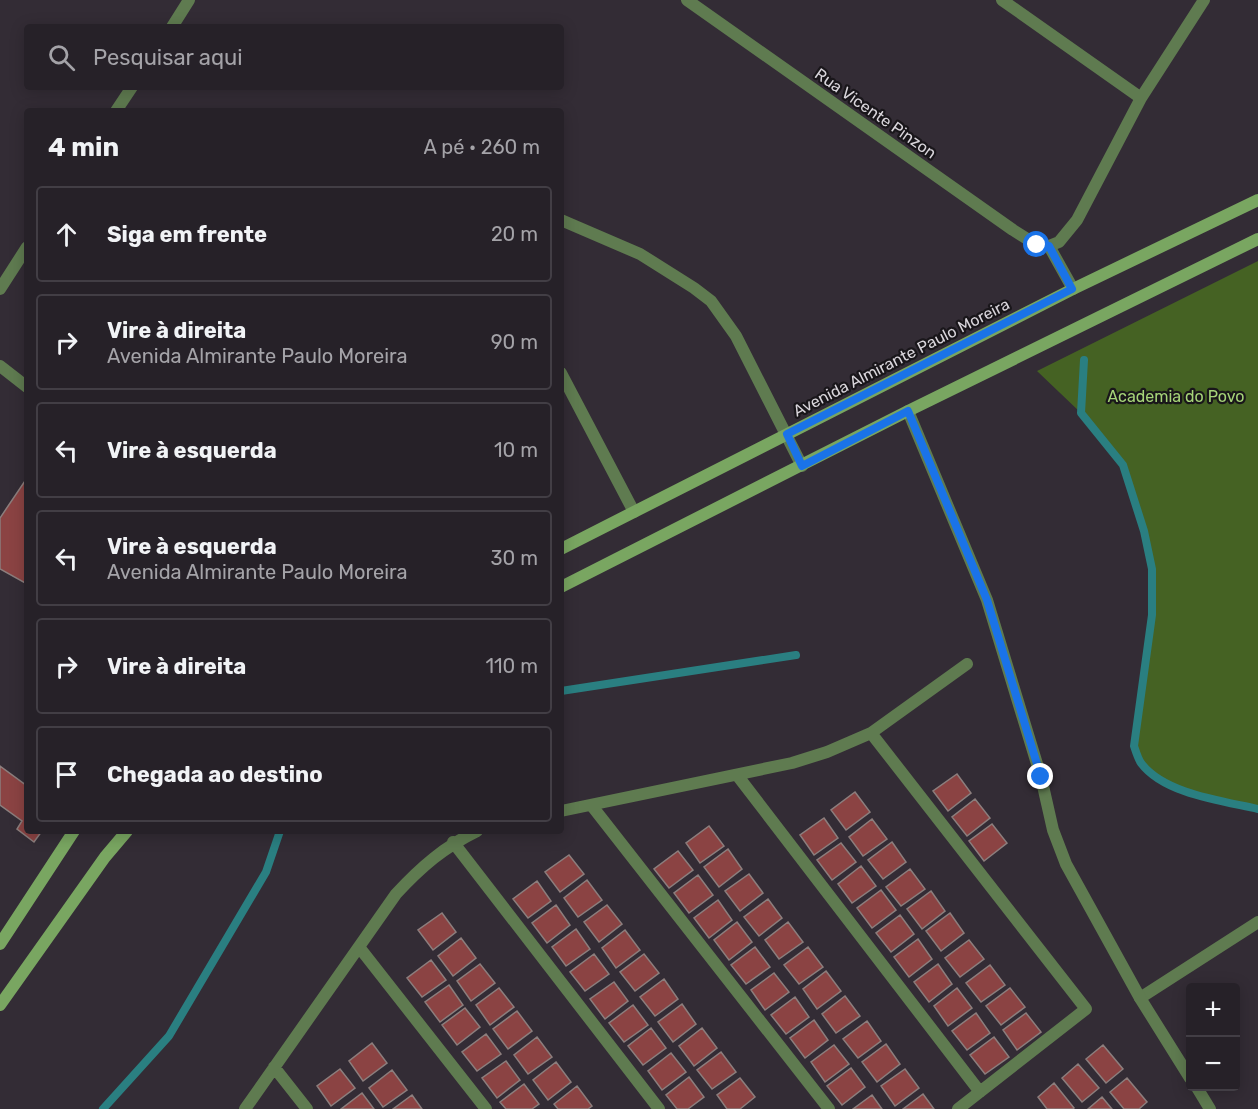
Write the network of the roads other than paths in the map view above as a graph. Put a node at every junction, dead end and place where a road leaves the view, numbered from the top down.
1 (189, 0) edge
2 (687, 0) edge
3 (1002, 0) edge
4 (1204, 0) edge
5 (174, 24) edge
6 (130, 90) edge
7 (1141, 98) junction
8 (118, 108) edge
9 (1258, 200) edge
10 (564, 221) edge
11 (1258, 239) edge
12 (1049, 246) junction
13 (24, 253) edge
14 (0, 289) edge
15 (1072, 289) junction
16 (0, 366) edge
17 (564, 379) edge
18 (24, 385) edge
19 (908, 411) junction
20 (787, 434) junction
21 (802, 466) junction
22 (634, 512) junction
23 (564, 547) edge
24 (564, 585) edge
25 (967, 664) dead end
26 (871, 733) junction
27 (737, 775) junction
28 (592, 806) junction
29 (564, 811) edge
30 (72, 834) edge
31 (124, 834) edge
32 (470, 834) edge
33 (453, 842) junction
34 (1258, 922) edge
35 (0, 944) edge
36 (359, 947) junction
37 (1140, 998) junction
38 (0, 1005) edge
39 (274, 1067) junction
40 (1186, 1070) edge
41 (1199, 1091) edge
42 (980, 1092) junction
43 (245, 1109) edge
44 (307, 1109) edge
45 (486, 1109) edge
46 (659, 1109) edge
47 (829, 1109) edge
48 (958, 1109) edge
49 (1210, 1109) edge

1 - 5 street
2 - 12 street, Rua Vicente Pinzon
3 - 7 street
4 - 7 street
6 - 8 street
7 - 12 street
9 - 15 main road, Avenida Almirante Paulo Moreira
10 - 20 street
11 - 19 main road
12 - 15 street
13 - 14 street
15 - 20 main road, Avenida Almirante Paulo Moreira
16 - 18 street
17 - 22 street
19 - 21 main road
19 - 37 street
20 - 21 street
20 - 22 main road, Avenida Almirante Paulo Moreira
21 - 24 main road
22 - 23 main road, Avenida Almirante Paulo Moreira
25 - 26 street
26 - 27 street
26 - 42 street
27 - 28 street
27 - 42 street
28 - 29 street
28 - 47 street
30 - 35 main road
31 - 38 main road
32 - 33 street
33 - 36 street
33 - 46 street
34 - 37 street
36 - 39 street
36 - 45 street
37 - 40 street
39 - 43 street
39 - 44 street
41 - 49 street
42 - 48 street

